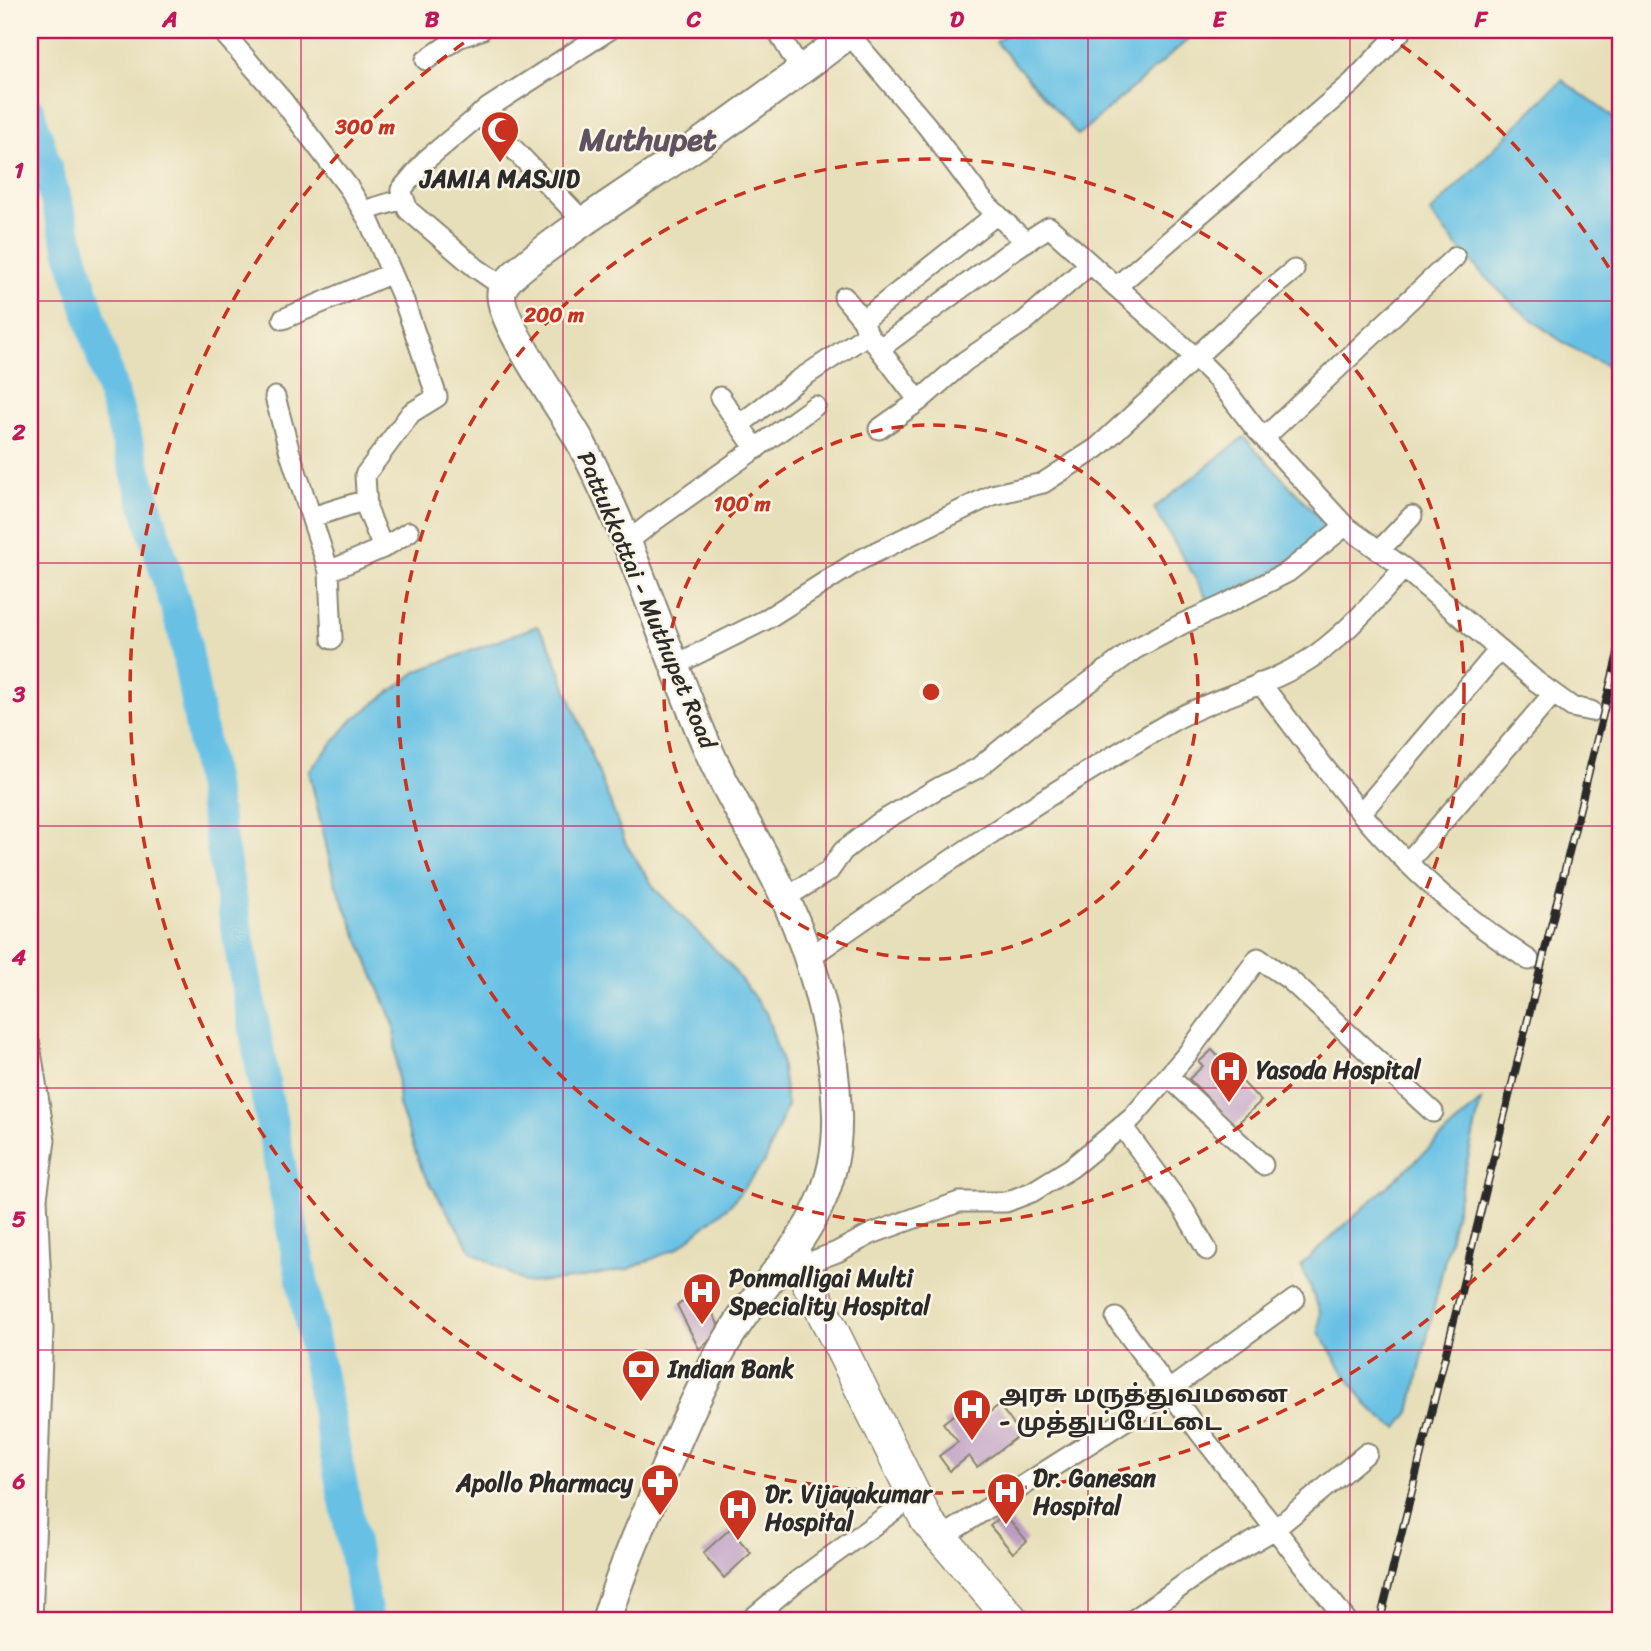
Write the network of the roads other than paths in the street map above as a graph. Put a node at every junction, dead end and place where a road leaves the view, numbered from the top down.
1 (221, 30) edge
2 (481, 30) edge
3 (609, 30) edge
4 (776, 30) edge
5 (1402, 30) edge
6 (851, 32) edge
7 (426, 60) dead end
8 (800, 69) junction
9 (480, 114) junction
10 (404, 200) junction
11 (363, 211) junction
12 (997, 215) junction
13 (584, 222) junction
14 (1026, 242) junction
15 (1455, 257) dead end
16 (1090, 264) junction
17 (1294, 270) dead end
18 (391, 273) junction
19 (502, 286) junction
20 (1116, 287) junction
21 (844, 297) dead end
22 (283, 319) dead end
23 (870, 334) junction
24 (1195, 357) junction
25 (275, 397) dead end
26 (720, 397) dead end
27 (919, 401) junction
28 (815, 406) dead end
29 (739, 425) junction
30 (879, 429) dead end
31 (1264, 438) junction
32 (756, 449) junction
33 (366, 500) junction
34 (1412, 516) dead end
35 (312, 517) junction
36 (1345, 526) junction
37 (409, 532) dead end
38 (626, 543) junction
39 (383, 548) junction
40 (1379, 551) junction
41 (1404, 568) junction
42 (329, 571) junction
43 (332, 639) dead end
44 (1499, 650) junction
45 (675, 666) junction
46 (1260, 683) junction
47 (1553, 694) junction
48 (1591, 711) dead end
49 (1361, 813) junction
50 (1407, 863) junction
51 (785, 898) junction
52 (810, 957) junction
53 (1529, 960) dead end
54 (30, 1045) edge
55 (1168, 1076) junction
56 (1433, 1112) dead end
57 (1122, 1126) junction
58 (1263, 1165) dead end
59 (1207, 1250) dead end
60 (797, 1259) junction
61 (1295, 1299) dead end
62 (1116, 1318) dead end
63 (1169, 1391) junction
64 (1367, 1453) dead end
65 (914, 1496) junction
66 (1275, 1529) junction
67 (941, 1538) junction
68 (32, 1621) edge
69 (606, 1621) edge
70 (748, 1621) edge
71 (1013, 1621) edge
72 (1132, 1621) edge
73 (1347, 1621) edge

1 - 11 street
2 - 7 street
3 - 9 street
4 - 8 street
5 - 20 street
6 - 8 main road
6 - 12 street
8 - 13 main road
9 - 10 street
9 - 13 street
10 - 11 street
10 - 19 street
11 - 18 street
12 - 14 street
12 - 23 street
13 - 19 main road
14 - 16 street
14 - 23 street
15 - 31 street
16 - 20 street
16 - 27 street
17 - 24 street
18 - 22 street
18 - 33 street
19 - 38 main road, Pattukkottai - Muthupet Road
20 - 24 street
21 - 23 street
23 - 27 street
23 - 29 street
24 - 31 street
24 - 45 street
25 - 35 street
26 - 29 street
27 - 30 street
28 - 32 street
29 - 32 street
31 - 36 street
32 - 38 street
33 - 35 street
33 - 39 street
34 - 40 street
35 - 42 street
36 - 40 street
36 - 51 street
37 - 39 street
38 - 45 main road, Pattukkottai - Muthupet Road
39 - 42 street
40 - 41 street
41 - 44 street
41 - 46 street
42 - 43 street
44 - 47 street
44 - 49 street
45 - 51 main road, Pattukkottai - Muthupet Road
46 - 49 street
46 - 52 street
47 - 48 street
47 - 50 street
49 - 50 street
50 - 53 street
51 - 52 main road, Pattukkottai - Muthupet Road
52 - 60 main road, Pattukkottai - Muthupet Road
54 - 68 street
55 - 56 street
55 - 57 street
55 - 58 street
57 - 59 street
57 - 60 street
60 - 65 main road
60 - 69 main road, Pattukkottai - Muthupet Road
61 - 63 street
62 - 63 street
63 - 66 street
63 - 67 street
64 - 66 street
65 - 67 main road
65 - 70 street
66 - 72 street
66 - 73 street
67 - 71 main road

